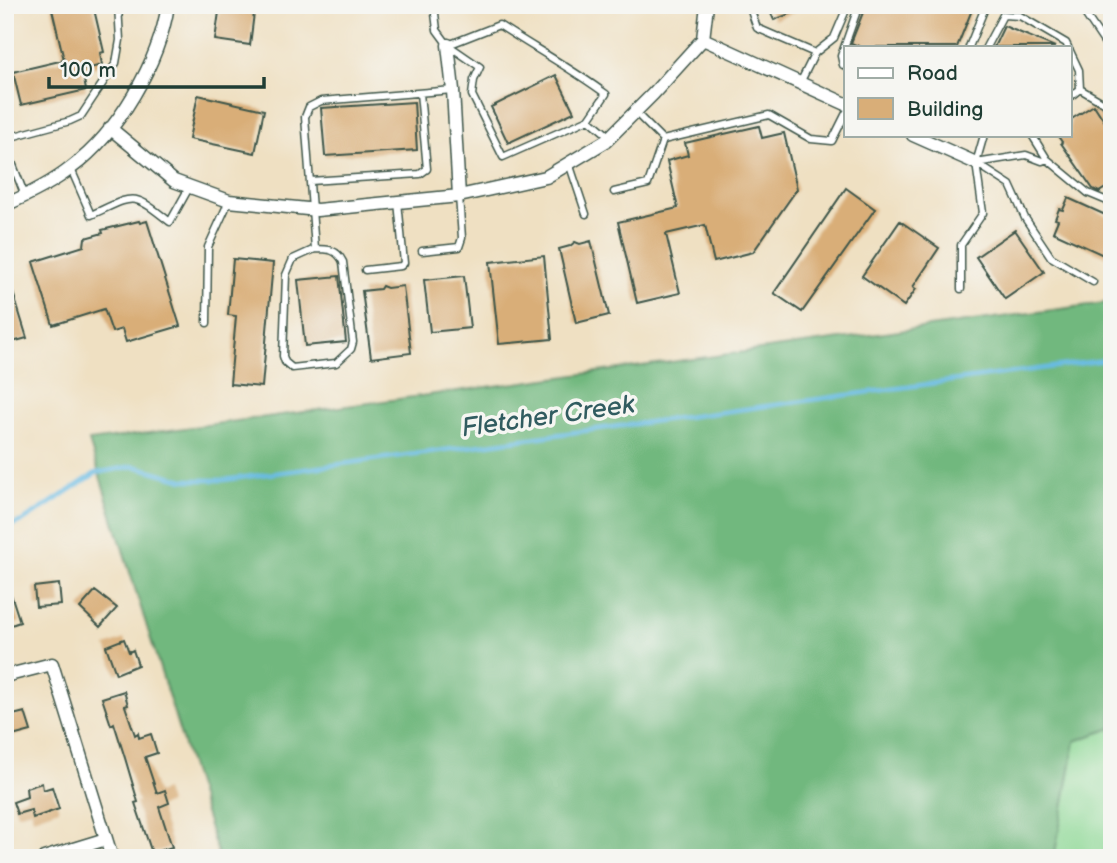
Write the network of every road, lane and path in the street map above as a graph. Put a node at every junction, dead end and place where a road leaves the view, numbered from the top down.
1 (118, 5) edge
2 (168, 5) edge
3 (434, 5) edge
4 (706, 5) edge
5 (749, 5) edge
6 (848, 5) edge
7 (859, 5) edge
8 (986, 5) edge
9 (1079, 5) edge
10 (703, 39) junction
11 (448, 45) junction
12 (845, 46) edge
13 (970, 46) edge
14 (987, 46) edge
15 (1068, 46) edge
16 (844, 48) edge
17 (815, 53) junction
18 (1112, 54) edge
19 (1072, 55) edge
20 (844, 65) edge
21 (800, 83) junction
22 (1080, 89) junction
23 (453, 90) junction
24 (420, 93) junction
25 (1072, 95) edge
26 (844, 103) edge
27 (635, 112) junction
28 (1112, 113) edge
29 (844, 117) edge
30 (589, 119) junction
31 (110, 128) junction
32 (915, 136) edge
33 (984, 136) edge
34 (1033, 136) edge
35 (610, 137) junction
36 (663, 140) junction
37 (1047, 159) junction
38 (569, 163) junction
39 (976, 163) junction
40 (71, 169) junction
41 (310, 181) junction
42 (190, 186) junction
43 (614, 192) dead end
44 (26, 196) junction
45 (459, 196) junction
46 (229, 201) junction
47 (398, 202) junction
48 (1112, 203) edge
49 (5, 205) edge
50 (312, 210) junction
51 (586, 214) dead end
52 (315, 249) junction
53 (422, 251) dead end
54 (365, 270) dead end
55 (1093, 282) dead end
56 (961, 289) dead end
57 (207, 323) dead end
58 (5, 676) edge
59 (106, 839) junction
60 (44, 858) edge
61 (112, 858) edge

1 - 44 lane
2 - 31 street
3 - 11 lane
4 - 10 street
5 - 17 lane
6 - 17 lane
7 - 12 lane
8 - 13 lane
9 - 18 lane
10 - 21 street
10 - 27 street
11 - 23 street
11 - 30 lane
11 - 30 lane
14 - 15 lane
16 - 20 lane
17 - 21 lane
19 - 22 lane
21 - 26 street
22 - 25 lane
22 - 28 lane
23 - 24 lane
23 - 45 street
24 - 41 lane
24 - 41 lane
27 - 35 street
27 - 36 lane
29 - 36 lane
30 - 35 lane
31 - 40 street
31 - 42 street
32 - 39 street
33 - 39 lane
34 - 37 lane
35 - 38 street
36 - 43 lane
37 - 39 lane
37 - 48 lane
38 - 45 street
38 - 51 lane
39 - 55 lane
39 - 56 lane
40 - 42 lane
40 - 44 street
41 - 50 lane
42 - 46 street
44 - 49 street
45 - 47 street
45 - 53 lane
46 - 50 street
46 - 57 lane
47 - 50 street
47 - 54 lane
50 - 52 lane
52 - 52 lane
58 - 59 street
59 - 60 street
59 - 61 street

